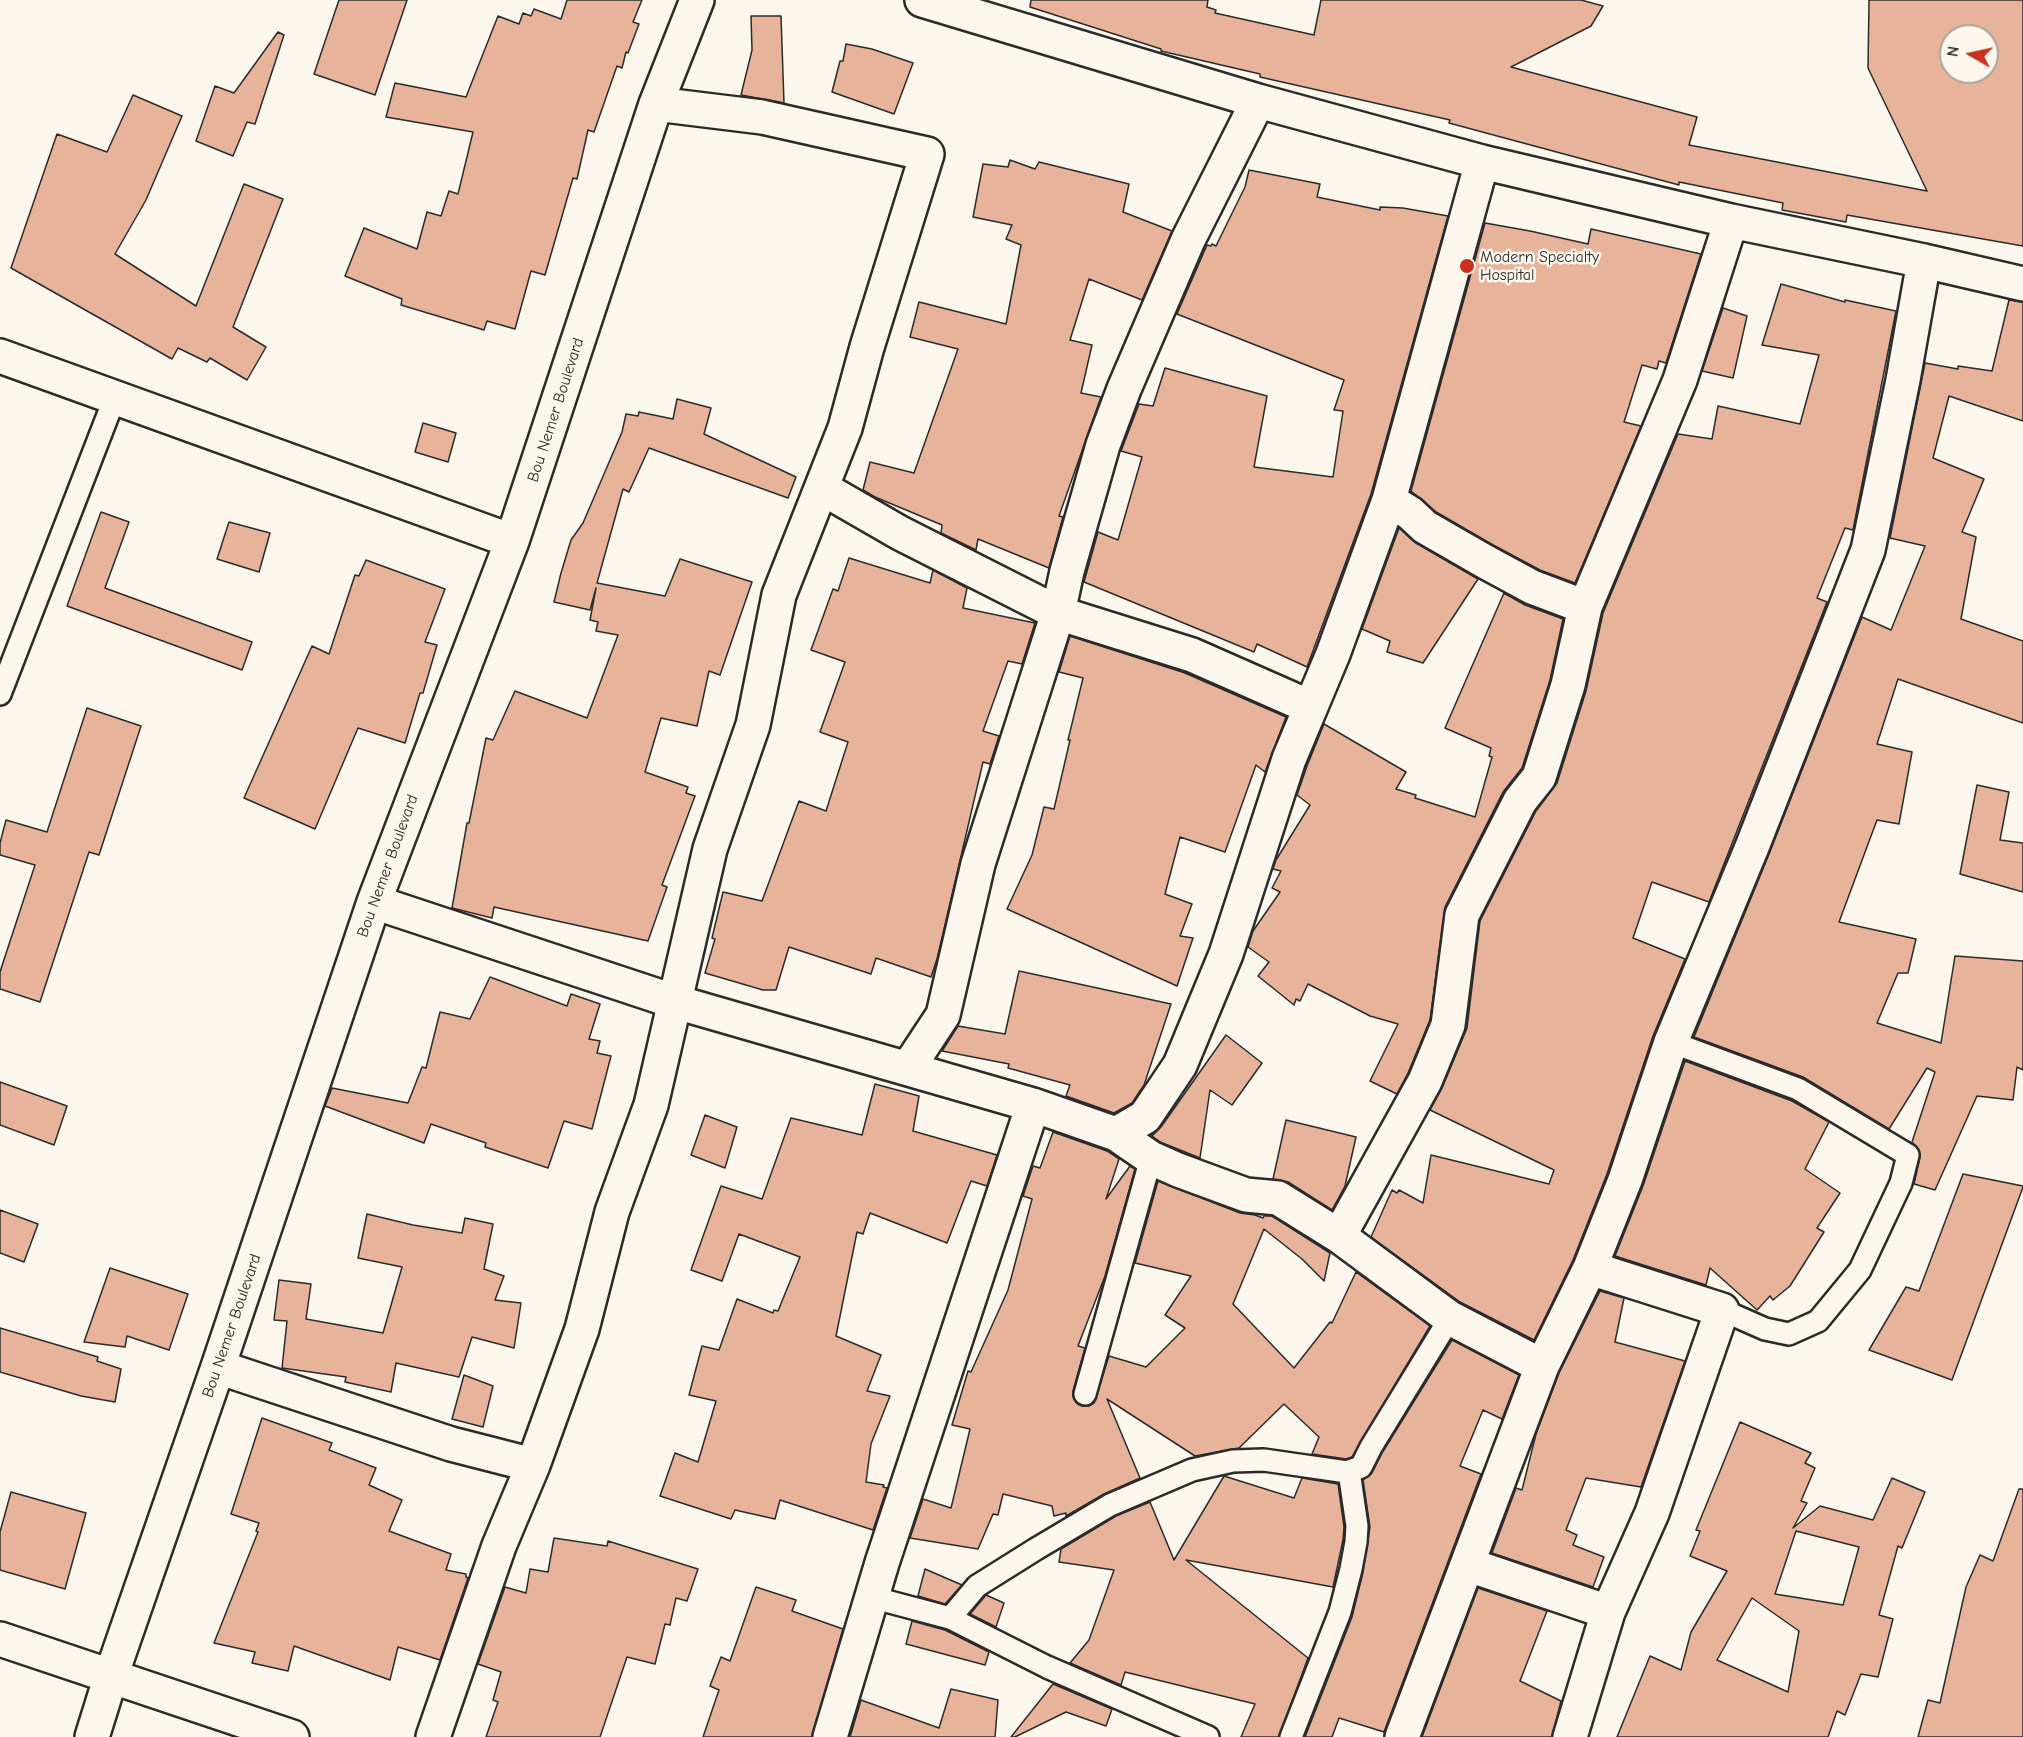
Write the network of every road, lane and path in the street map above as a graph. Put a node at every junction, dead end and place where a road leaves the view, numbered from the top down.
1 (698, 0) edge
2 (922, 0) edge
3 (1258, 101) junction
4 (657, 104) junction
5 (1482, 162) junction
6 (1731, 221) junction
7 (1924, 261) junction
8 (2023, 284) edge
9 (0, 356) edge
10 (115, 397) junction
11 (822, 488) junction
12 (1389, 500) junction
13 (512, 541) junction
14 (1585, 607) junction
15 (1058, 613) junction
16 (0, 694) edge
17 (1310, 706) junction
18 (374, 902) junction
19 (676, 1002) junction
20 (1671, 1042) junction
21 (908, 1068) junction
22 (1033, 1106) junction
23 (1116, 1134) junction
24 (1151, 1158) junction
25 (1339, 1236) junction
26 (1590, 1268) junction
27 (1722, 1310) junction
28 (1450, 1318) junction
29 (1542, 1366) junction
30 (218, 1367) junction
31 (1085, 1394) dead end
32 (533, 1465) junction
33 (1349, 1471) junction
34 (1469, 1565) junction
35 (871, 1597) junction
36 (1608, 1612) junction
37 (950, 1618) junction
38 (0, 1639) edge
39 (111, 1676) junction
40 (92, 1737) edge
41 (292, 1737) edge
42 (433, 1737) edge
43 (830, 1737) edge
44 (1208, 1737) edge
45 (1291, 1737) edge
46 (1402, 1737) edge
47 (1570, 1737) edge

1 - 4 street, Bou Nemer Boulevard
2 - 3 street
3 - 5 street
3 - 15 street
4 - 11 street
4 - 13 street, Bou Nemer Boulevard
5 - 6 street
5 - 12 street
6 - 7 street
6 - 14 street
7 - 8 street
7 - 20 street
9 - 10 street
10 - 13 street
10 - 16 lane
11 - 15 street
11 - 19 street
12 - 14 street
12 - 17 street
13 - 18 street, Bou Nemer Boulevard
14 - 25 street
15 - 17 street
15 - 21 street
17 - 23 street
18 - 19 street
18 - 30 street, Bou Nemer Boulevard
19 - 21 street
19 - 32 street
20 - 26 street
20 - 27 lane
21 - 22 street
22 - 23 street
22 - 35 street
23 - 24 street
24 - 25 street
24 - 31 lane
25 - 28 street
26 - 27 street
26 - 29 street
27 - 36 street
28 - 29 street
28 - 33 lane
29 - 34 street
30 - 32 street
30 - 39 street, Bou Nemer Boulevard
32 - 42 street
33 - 37 lane
33 - 45 lane
34 - 36 street
34 - 46 street
35 - 37 lane
35 - 43 street
36 - 47 street
37 - 44 lane
38 - 39 street
39 - 40 street, Bou Nemer Boulevard
39 - 41 street

